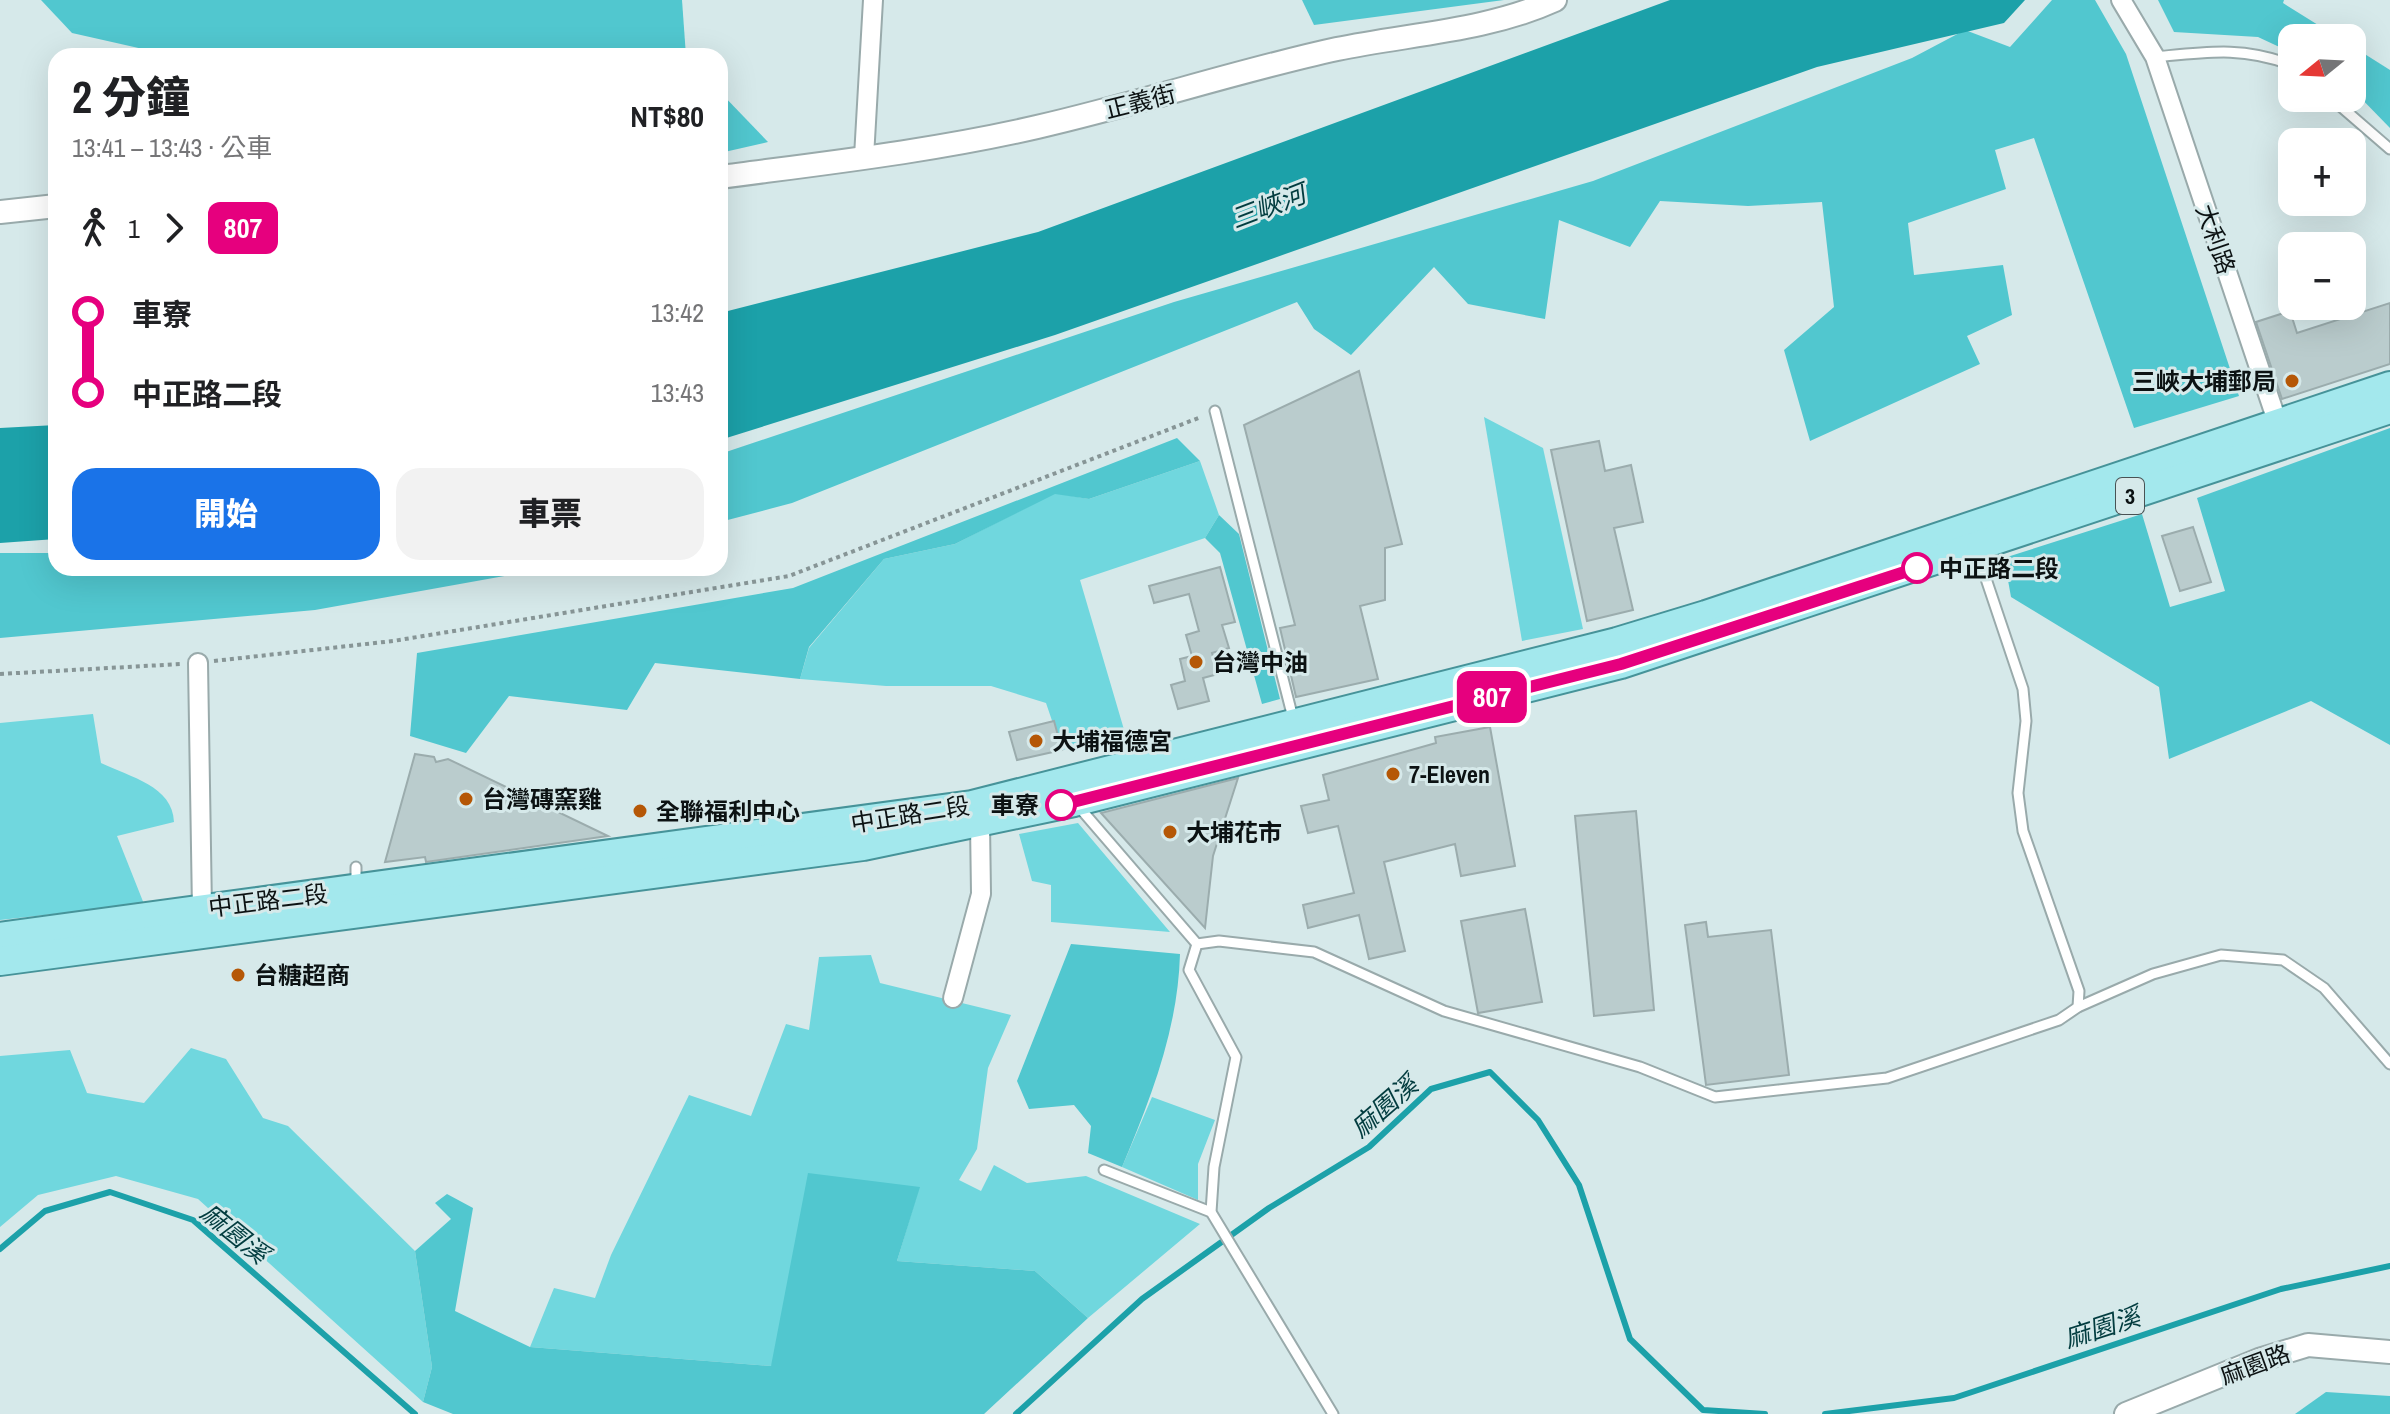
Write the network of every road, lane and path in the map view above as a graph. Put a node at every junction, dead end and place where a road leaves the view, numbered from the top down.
1 (873, 0) edge
2 (1555, 0) edge
3 (2121, 0) edge
4 (2155, 57) junction
5 (2278, 59) edge
6 (2347, 112) edge
7 (2390, 149) edge
8 (864, 157) junction
9 (728, 176) edge
10 (48, 207) edge
11 (0, 212) edge
12 (2390, 386) edge
13 (2390, 409) edge
14 (1215, 411) joint
15 (2281, 433) junction
16 (1976, 549) junction
17 (198, 663) junction
18 (0, 674) edge
19 (1295, 725) junction
20 (1074, 802) junction
21 (980, 824) junction
22 (202, 909) junction
23 (0, 937) edge
24 (1197, 944) junction
25 (0, 961) edge
26 (953, 998) dead end
27 (2078, 1007) junction
28 (2390, 1064) edge
29 (1104, 1170) dead end
30 (1211, 1212) junction
31 (2390, 1352) edge
32 (1333, 1414) edge
33 (2126, 1414) edge

1 - 8 street
2 - 8 street, 正義街
3 - 4 street, 大利路
4 - 5 lane
4 - 15 street, 大利路
6 - 7 lane
8 - 9 street, 正義街
10 - 11 street
12 - 15 main road, 中正路二段 / 3
13 - 15 main road, 中正路二段 / 3
14 - 17 path
14 - 19 lane
15 - 16 main road, 中正路二段 / 3
15 - 19 main road, 中正路二段 / 3
16 - 20 main road, 中正路二段 / 3
16 - 27 lane
17 - 18 path
17 - 22 street
19 - 22 main road, 中正路二段 / 3
20 - 21 main road, 中正路二段 / 3
20 - 24 lane
21 - 25 main road, 中正路二段 / 3
21 - 26 street
22 - 23 main road, 中正路二段 / 3
24 - 27 lane
24 - 30 lane
27 - 28 lane
29 - 30 lane
30 - 32 lane
31 - 33 street, 麻園路

